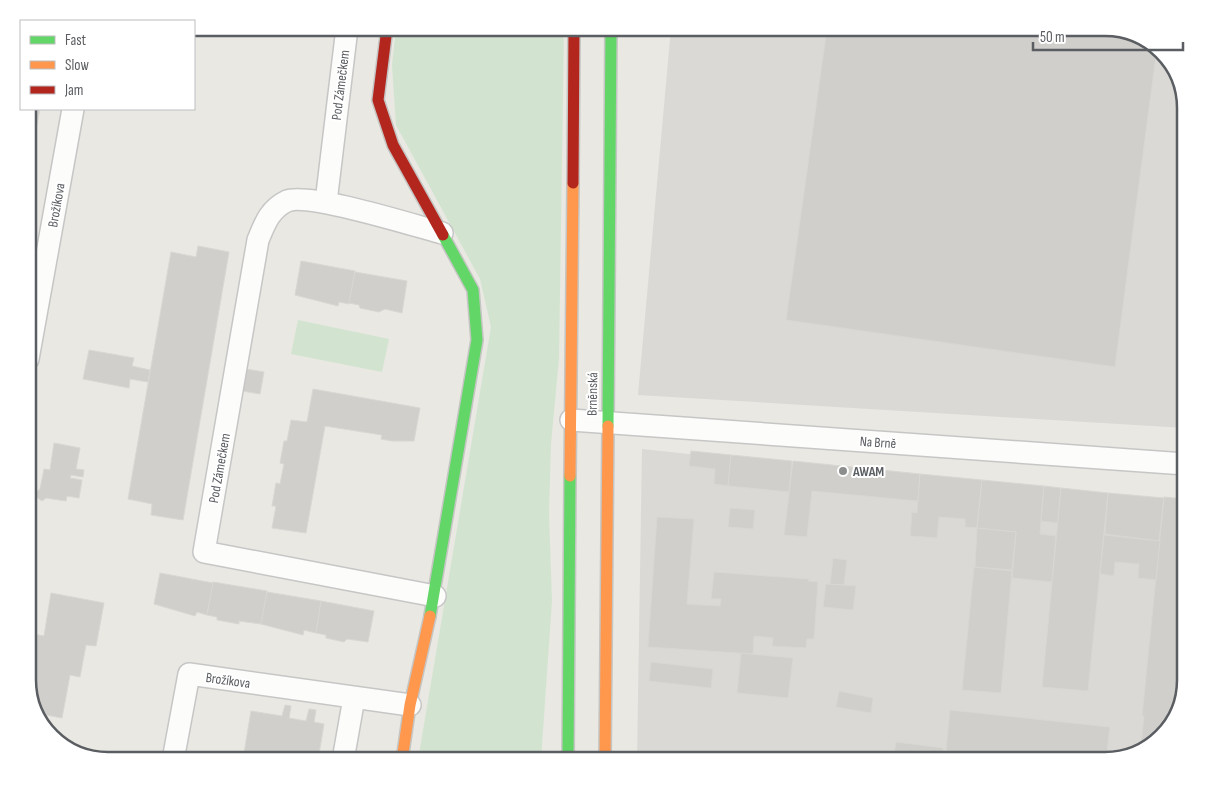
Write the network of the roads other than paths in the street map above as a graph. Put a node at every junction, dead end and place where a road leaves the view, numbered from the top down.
1 (346, 36) edge
2 (386, 36) edge
3 (574, 36) edge
4 (611, 36) edge
5 (73, 110) edge
6 (326, 202) junction
7 (442, 233) junction
8 (36, 315) edge
9 (571, 420) junction
10 (607, 423) junction
11 (1177, 463) edge
12 (435, 596) junction
13 (354, 698) junction
14 (410, 705) junction
15 (174, 752) edge
16 (344, 752) edge
17 (403, 752) edge
18 (568, 752) edge
19 (605, 752) edge

1 - 6 street, Pod Zámečkem
2 - 7 main road
3 - 9 main road, Brněnská
4 - 10 main road, Brněnská
5 - 8 street, Brožíkova
6 - 7 street, Pod Zámečkem
6 - 12 street, Pod Zámečkem
7 - 12 main road
9 - 10 street, Na Brně
9 - 18 main road, Brněnská
10 - 11 street, Na Brně
10 - 19 main road, Brněnská
12 - 14 main road
13 - 14 street, Brožíkova
13 - 15 street, Brožíkova
13 - 16 street
14 - 17 main road

